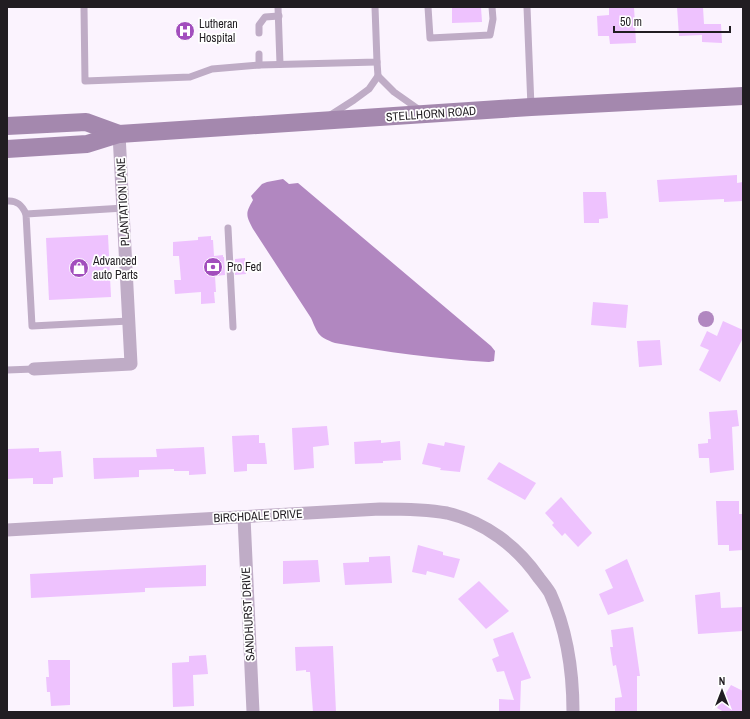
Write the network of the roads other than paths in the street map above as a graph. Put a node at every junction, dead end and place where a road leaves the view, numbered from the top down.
1 (84, 7) edge
2 (278, 7) edge
3 (375, 7) edge
4 (428, 7) edge
5 (492, 7) edge
6 (527, 7) edge
7 (279, 16) junction
8 (259, 33) dead end
9 (259, 54) dead end
10 (378, 62) junction
11 (280, 64) junction
12 (259, 65) junction
13 (378, 76) junction
14 (743, 96) edge
15 (531, 107) junction
16 (426, 114) junction
17 (322, 121) junction
18 (7, 126) edge
19 (119, 134) junction
20 (7, 149) edge
21 (7, 201) edge
22 (124, 208) junction
23 (26, 214) junction
24 (228, 228) dead end
25 (129, 321) junction
26 (233, 327) dead end
27 (7, 370) edge
28 (34, 370) joint
29 (244, 517) junction
30 (7, 530) edge
31 (253, 712) edge
32 (573, 712) edge

1 - 12 lane
2 - 7 lane
3 - 10 lane
4 - 5 lane
6 - 15 lane
7 - 8 lane
7 - 11 lane
9 - 12 lane
10 - 11 lane
10 - 13 lane
11 - 12 lane
13 - 16 lane
13 - 17 lane
14 - 15 main road, STELLHORN ROAD
15 - 16 main road, STELLHORN ROAD
16 - 17 main road, STELLHORN ROAD
17 - 19 main road, STELLHORN ROAD
18 - 19 main road, STELLHORN ROAD
19 - 20 main road, STELLHORN ROAD
19 - 22 street, PLANTATION LANE
21 - 23 lane
22 - 23 lane
22 - 25 street, PLANTATION LANE
23 - 25 lane
24 - 26 lane
25 - 28 street, PLANTATION LANE
27 - 28 lane
29 - 30 street, BIRCHDALE DRIVE
29 - 31 street, SANDHURST DRIVE
29 - 32 street, BIRCHDALE DRIVE

